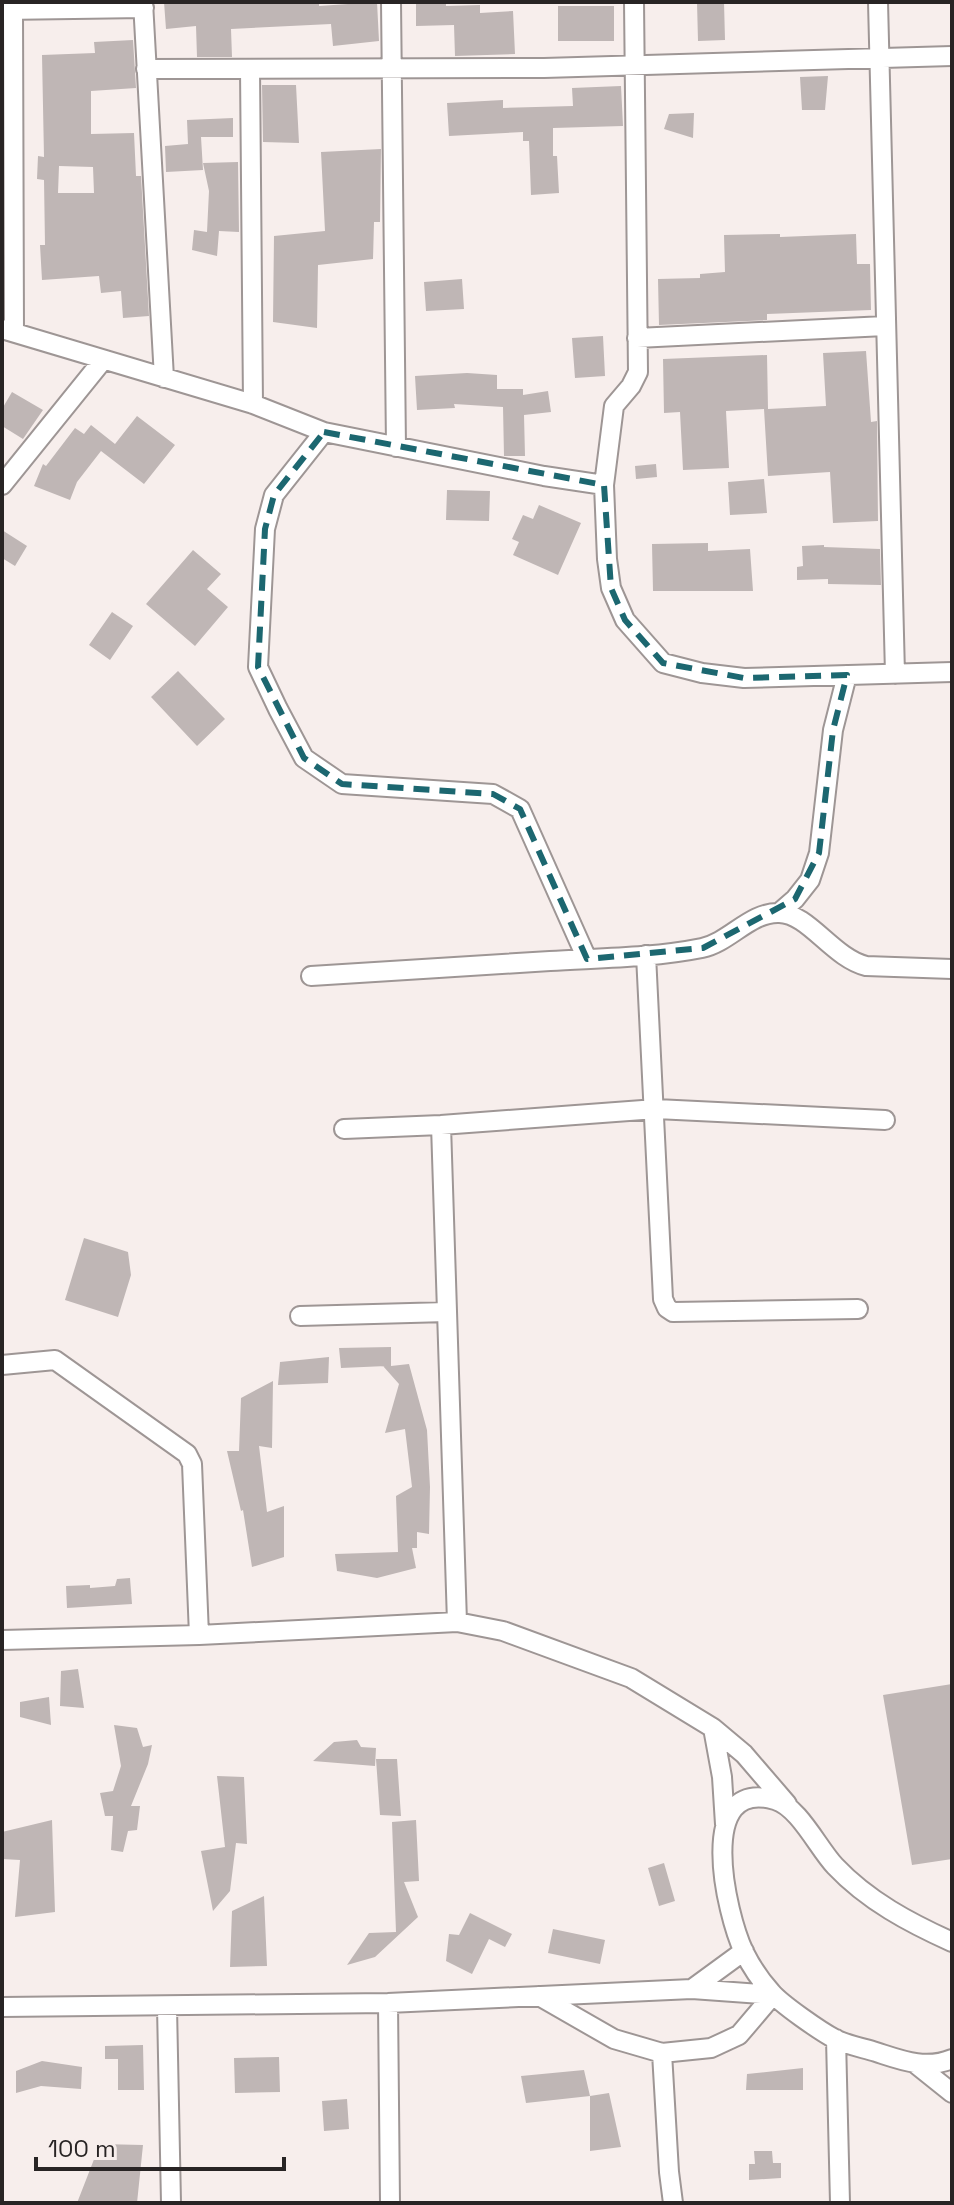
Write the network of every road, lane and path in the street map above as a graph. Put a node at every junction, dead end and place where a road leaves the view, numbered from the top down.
1 (391, 2) edge
2 (634, 2) edge
3 (878, 2) edge
4 (144, 5) edge
5 (7, 10) edge
6 (879, 56) junction
7 (952, 56) edge
8 (634, 66) junction
9 (146, 69) junction
10 (250, 69) junction
11 (392, 70) junction
12 (885, 326) junction
13 (8, 331) edge
14 (637, 338) junction
15 (103, 360) junction
16 (164, 378) junction
17 (253, 404) junction
18 (324, 432) junction
19 (396, 447) junction
20 (2, 485) edge
21 (604, 485) junction
22 (952, 672) edge
23 (895, 674) junction
24 (847, 675) junction
25 (780, 912) junction
26 (646, 955) junction
27 (587, 959) junction
28 (952, 969) edge
29 (311, 976) dead end
30 (656, 1109) junction
31 (885, 1120) dead end
32 (441, 1125) junction
33 (344, 1129) dead end
34 (858, 1309) dead end
35 (447, 1312) junction
36 (300, 1316) dead end
37 (2, 1365) edge
38 (457, 1622) junction
39 (199, 1635) junction
40 (2, 1640) edge
41 (713, 1728) junction
42 (787, 1804) junction
43 (725, 1824) junction
44 (952, 1942) edge
45 (744, 1951) junction
46 (692, 1989) junction
47 (773, 1995) junction
48 (538, 1996) junction
49 (388, 2003) junction
50 (2, 2007) edge
51 (167, 2007) junction
52 (836, 2039) junction
53 (662, 2053) junction
54 (952, 2059) edge
55 (917, 2065) junction
56 (952, 2093) edge
57 (171, 2203) edge
58 (390, 2203) edge
59 (673, 2203) edge
60 (840, 2203) edge

1 - 11 street
2 - 8 street
3 - 6 street
4 - 5 street
4 - 9 street
5 - 13 street
6 - 7 street
6 - 8 street
6 - 12 street
8 - 11 street
8 - 14 street
9 - 10 street
9 - 16 street
10 - 11 street
10 - 17 street
11 - 19 street
12 - 14 street
12 - 23 street
13 - 15 street
14 - 21 street
15 - 16 street
15 - 20 street
16 - 17 street
17 - 18 street
18 - 19 street
18 - 27 street
19 - 21 street
21 - 24 street
22 - 23 street
23 - 24 street
24 - 25 street
25 - 26 street
25 - 28 street
26 - 27 street
26 - 30 street
27 - 29 street
30 - 31 street
30 - 32 street
30 - 34 street
32 - 33 street
32 - 35 street
35 - 36 street
35 - 38 street
37 - 39 street
38 - 39 street
38 - 41 street
39 - 40 street
41 - 42 street
41 - 43 street
42 - 43 street
42 - 44 street
43 - 45 street
45 - 46 street
45 - 47 street
46 - 47 street
46 - 48 street
47 - 52 street
47 - 53 street
48 - 49 street
48 - 53 street
49 - 51 street
49 - 58 street
50 - 51 street
51 - 57 street
52 - 55 street
52 - 60 street
53 - 59 street
54 - 55 street
55 - 56 street

